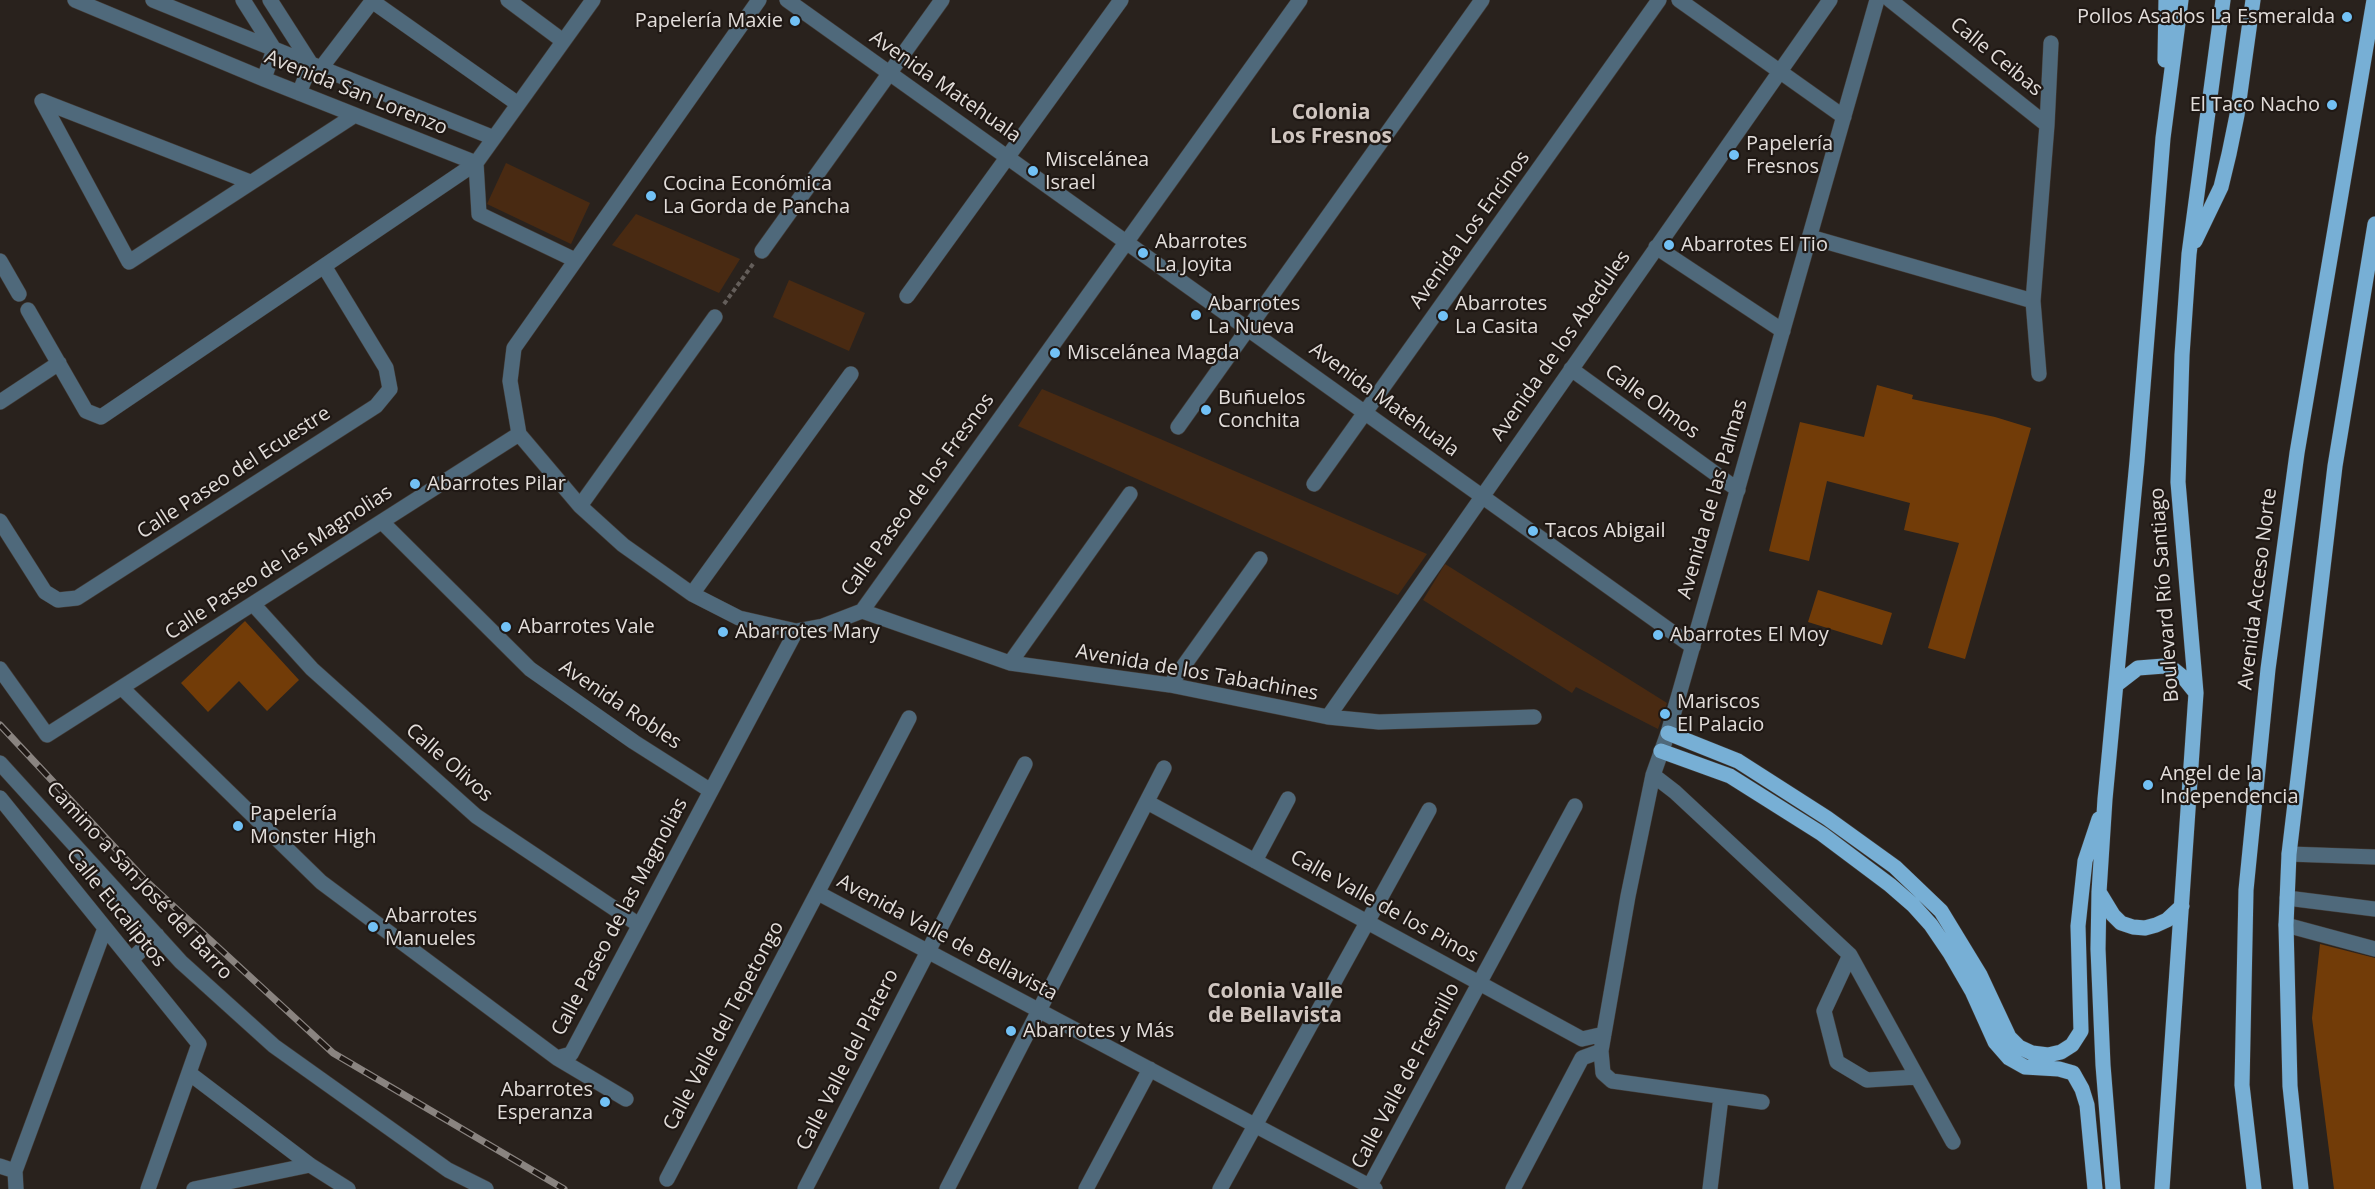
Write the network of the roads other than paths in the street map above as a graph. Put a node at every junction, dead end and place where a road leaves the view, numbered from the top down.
1 (75, 0) edge
2 (153, 0) edge
3 (243, 0) edge
4 (270, 0) edge
5 (508, 0) edge
6 (593, 0) edge
7 (759, 0) edge
8 (787, 0) edge
9 (942, 0) edge
10 (1121, 0) edge
11 (1300, 0) edge
12 (1482, 0) edge
13 (1659, 0) edge
14 (1679, 0) edge
15 (1830, 0) edge
16 (1877, 0) edge
17 (1890, 0) edge
18 (2166, 0) edge
19 (2181, 0) edge
20 (2223, 0) edge
21 (2253, 0) edge
22 (2374, 0) edge
23 (372, 1) edge
24 (563, 41) junction
25 (2051, 43) dead end
26 (274, 49) junction
27 (316, 66) junction
28 (1779, 71) junction
29 (890, 73) junction
30 (264, 79) junction
31 (299, 93) junction
32 (518, 104) junction
33 (355, 115) junction
34 (1844, 117) junction
35 (2047, 125) junction
36 (494, 138) junction
37 (2163, 138) junction
38 (1007, 157) junction
39 (476, 163) junction
40 (250, 182) junction
41 (2375, 225) edge
42 (1810, 237) junction
43 (1126, 242) junction
44 (1656, 247) junction
45 (762, 251) road end
46 (2189, 254) junction
47 (576, 260) junction
48 (0, 261) edge
49 (324, 266) junction
50 (19, 294) dead end
51 (907, 296) dead end
52 (2033, 301) junction
53 (28, 310) dead end
54 (715, 317) road end
55 (1248, 329) junction
56 (1783, 331) junction
57 (59, 363) junction
58 (1571, 369) junction
59 (851, 374) dead end
60 (2039, 374) dead end
61 (0, 402) edge
62 (1365, 412) junction
63 (1179, 427) dead end
64 (519, 434) junction
65 (1314, 484) dead end
66 (1738, 490) junction
67 (1130, 494) dead end
68 (1482, 496) junction
69 (580, 506) junction
70 (0, 521) edge
71 (382, 522) junction
72 (1260, 559) dead end
73 (692, 594) junction
74 (253, 604) junction
75 (862, 611) junction
76 (796, 631) junction
77 (1693, 647) junction
78 (1010, 663) junction
79 (0, 669) edge
80 (1170, 685) junction
81 (2116, 685) junction
82 (122, 688) junction
83 (2196, 693) junction
84 (1328, 717) junction
85 (1534, 717) dead end
86 (909, 718) dead end
87 (1668, 733) junction
88 (1661, 751) junction
89 (0, 763) edge
90 (1025, 764) dead end
91 (1164, 768) dead end
92 (1653, 775) junction
93 (711, 791) junction
94 (0, 798) edge
95 (2105, 799) junction
96 (1288, 800) dead end
97 (1147, 802) junction
98 (1575, 806) dead end
99 (1429, 810) dead end
100 (2289, 854) junction
101 (2375, 857) edge
102 (1255, 861) junction
103 (818, 892) junction
104 (2100, 892) junction
105 (2287, 898) junction
106 (2182, 906) junction
107 (2375, 909) edge
108 (1368, 922) junction
109 (639, 925) junction
110 (2286, 925) junction
111 (105, 928) junction
112 (157, 935) junction
113 (2375, 949) edge
114 (928, 951) junction
115 (1850, 955) junction
116 (131, 960) junction
117 (1480, 983) junction
118 (1039, 1011) junction
119 (1604, 1034) junction
120 (1582, 1039) junction
121 (1601, 1051) junction
122 (557, 1058) junction
123 (1582, 1058) junction
124 (1150, 1069) junction
125 (189, 1073) junction
126 (1917, 1077) junction
127 (1721, 1096) junction
128 (626, 1099) dead end
129 (1762, 1102) dead end
130 (1255, 1125) junction
131 (1953, 1142) dead end
132 (310, 1165) junction
133 (7, 1169) edge
134 (667, 1179) dead end
135 (1371, 1188) edge
136 (16, 1189) edge
137 (148, 1189) edge
138 (194, 1189) edge
139 (348, 1189) edge
140 (486, 1189) edge
141 (805, 1189) edge
142 (947, 1189) edge
143 (1086, 1189) edge
144 (1220, 1189) edge
145 (1513, 1189) edge
146 (1710, 1189) edge
147 (2095, 1189) edge
148 (2113, 1189) edge
149 (2162, 1189) edge
150 (2254, 1189) edge
151 (2301, 1189) edge

1 - 30 street, Avenida San Lorenzo
2 - 26 street, Avenida San Lorenzo
3 - 26 street
4 - 27 street
5 - 24 street
6 - 24 street
7 - 47 street
8 - 29 street, Avenida Matehuala
9 - 29 street
10 - 38 street
11 - 43 street, Calle Paseo de los Fresnos
12 - 55 street
13 - 62 street, Avenida Los Encinos
14 - 28 street
15 - 28 street, Avenida de los Abedules
16 - 34 street, Avenida de las Palmas
17 - 35 street, Calle Ceibas
18 - 37 main road
19 - 37 main road, Boulevard Río Santiago
20 - 46 main road, Boulevard Río Santiago
21 - 46 main road
22 - 150 main road, Avenida Acceso Norte
23 - 27 street
23 - 32 street
24 - 32 street
25 - 35 street
26 - 27 street, Avenida San Lorenzo
26 - 30 street
27 - 31 street
27 - 36 street, Avenida San Lorenzo
28 - 34 street
28 - 44 street, Avenida de los Abedules
29 - 38 street, Avenida Matehuala
29 - 45 street
30 - 31 street, Avenida San Lorenzo
31 - 33 street, Avenida San Lorenzo
32 - 36 street
33 - 39 street, Avenida San Lorenzo
33 - 40 street
34 - 42 street, Avenida de las Palmas
35 - 52 street
36 - 39 street
37 - 81 main road, Boulevard Río Santiago
38 - 43 street, Avenida Matehuala
38 - 51 street
39 - 47 street
39 - 49 street
40 - 40 street
41 - 100 main road
42 - 52 street
42 - 56 street, Avenida de las Palmas
43 - 55 street, Avenida Matehuala
43 - 75 street, Calle Paseo de los Fresnos
44 - 56 street
44 - 58 street, Avenida de los Abedules
46 - 83 main road, Boulevard Río Santiago
47 - 64 street
48 - 50 street
49 - 57 street
49 - 70 street, Calle Paseo del Ecuestre
52 - 60 street
53 - 57 street
54 - 69 street
55 - 62 street, Avenida Matehuala
55 - 63 street
56 - 66 street, Avenida de las Palmas
57 - 61 street
58 - 66 street, Calle Olmos
58 - 68 street, Avenida de los Abedules
59 - 73 street
62 - 65 street, Avenida Los Encinos
62 - 68 street, Avenida Matehuala
64 - 69 street, Calle Paseo de los Fresnos
64 - 71 street, Calle Paseo de las Magnolias
66 - 77 street, Avenida de las Palmas
67 - 78 street
68 - 77 street, Avenida Matehuala
68 - 84 street, Avenida de los Abedules
69 - 73 street, Calle Paseo de los Fresnos
71 - 74 street, Calle Paseo de las Magnolias
71 - 93 street, Avenida Robles
72 - 80 street
73 - 76 street, Calle Paseo de los Fresnos
74 - 82 street, Calle Paseo de las Magnolias
74 - 109 street, Calle Olivos
75 - 76 street, Calle Paseo de los Fresnos
75 - 78 street, Avenida de los Tabachines
76 - 93 street, Calle Paseo de las Magnolias
77 - 87 street, Avenida de las Palmas
78 - 80 street, Avenida de los Tabachines
79 - 82 street, Calle Paseo de las Magnolias
80 - 84 street, Avenida de los Tabachines
81 - 83 main road
81 - 95 main road, Boulevard Río Santiago
82 - 122 street, Calle Paseo de las Magnolias
83 - 106 main road, Boulevard Río Santiago
84 - 85 street, Avenida de los Tabachines
86 - 103 street, Calle Valle del Tepetongo
87 - 88 street, Avenida de las Palmas
87 - 95 main road
88 - 92 street, Avenida de las Palmas
88 - 147 main road
89 - 112 street, Camino a San José del Barro
90 - 114 street, Calle Valle del Platero
91 - 97 street
92 - 115 street
92 - 119 street, Avenida de las Palmas
93 - 109 street, Calle Paseo de las Magnolias
94 - 111 street, Calle Eucaliptos
95 - 104 main road, Boulevard Río Santiago
96 - 102 street
97 - 102 street, Calle Valle de los Pinos
97 - 118 street
98 - 117 street, Calle Valle de Fresnillo
99 - 108 street
100 - 101 street
100 - 105 main road
102 - 108 street, Calle Valle de los Pinos
103 - 114 street, Avenida Valle de Bellavista
103 - 134 street, Calle Valle del Tepetongo
104 - 106 main road
104 - 148 main road, Boulevard Río Santiago
105 - 107 street
105 - 110 main road
106 - 149 main road, Boulevard Río Santiago
108 - 117 street, Calle Valle de los Pinos
108 - 130 street
109 - 122 street, Calle Paseo de las Magnolias
110 - 113 street
110 - 151 main road
111 - 116 street, Calle Eucaliptos
111 - 133 street
112 - 116 street
112 - 140 street, Camino a San José del Barro
114 - 118 street, Avenida Valle de Bellavista
114 - 141 street, Calle Valle del Platero
115 - 126 street
115 - 126 street
116 - 125 street, Calle Eucaliptos
117 - 120 street, Calle Valle de los Pinos
117 - 135 street, Calle Valle de Fresnillo
118 - 124 street, Avenida Valle de Bellavista
118 - 142 street
119 - 120 street
119 - 121 street, Avenida de las Palmas
120 - 123 street
121 - 123 street
121 - 127 street, Avenida de las Palmas
122 - 128 street
123 - 145 street
124 - 130 street, Avenida Valle de Bellavista
124 - 143 street
125 - 132 street
125 - 137 street
126 - 131 street
127 - 129 street
127 - 146 street
130 - 135 street, Avenida Valle de Bellavista
130 - 144 street
132 - 138 street
132 - 139 street
133 - 136 street

